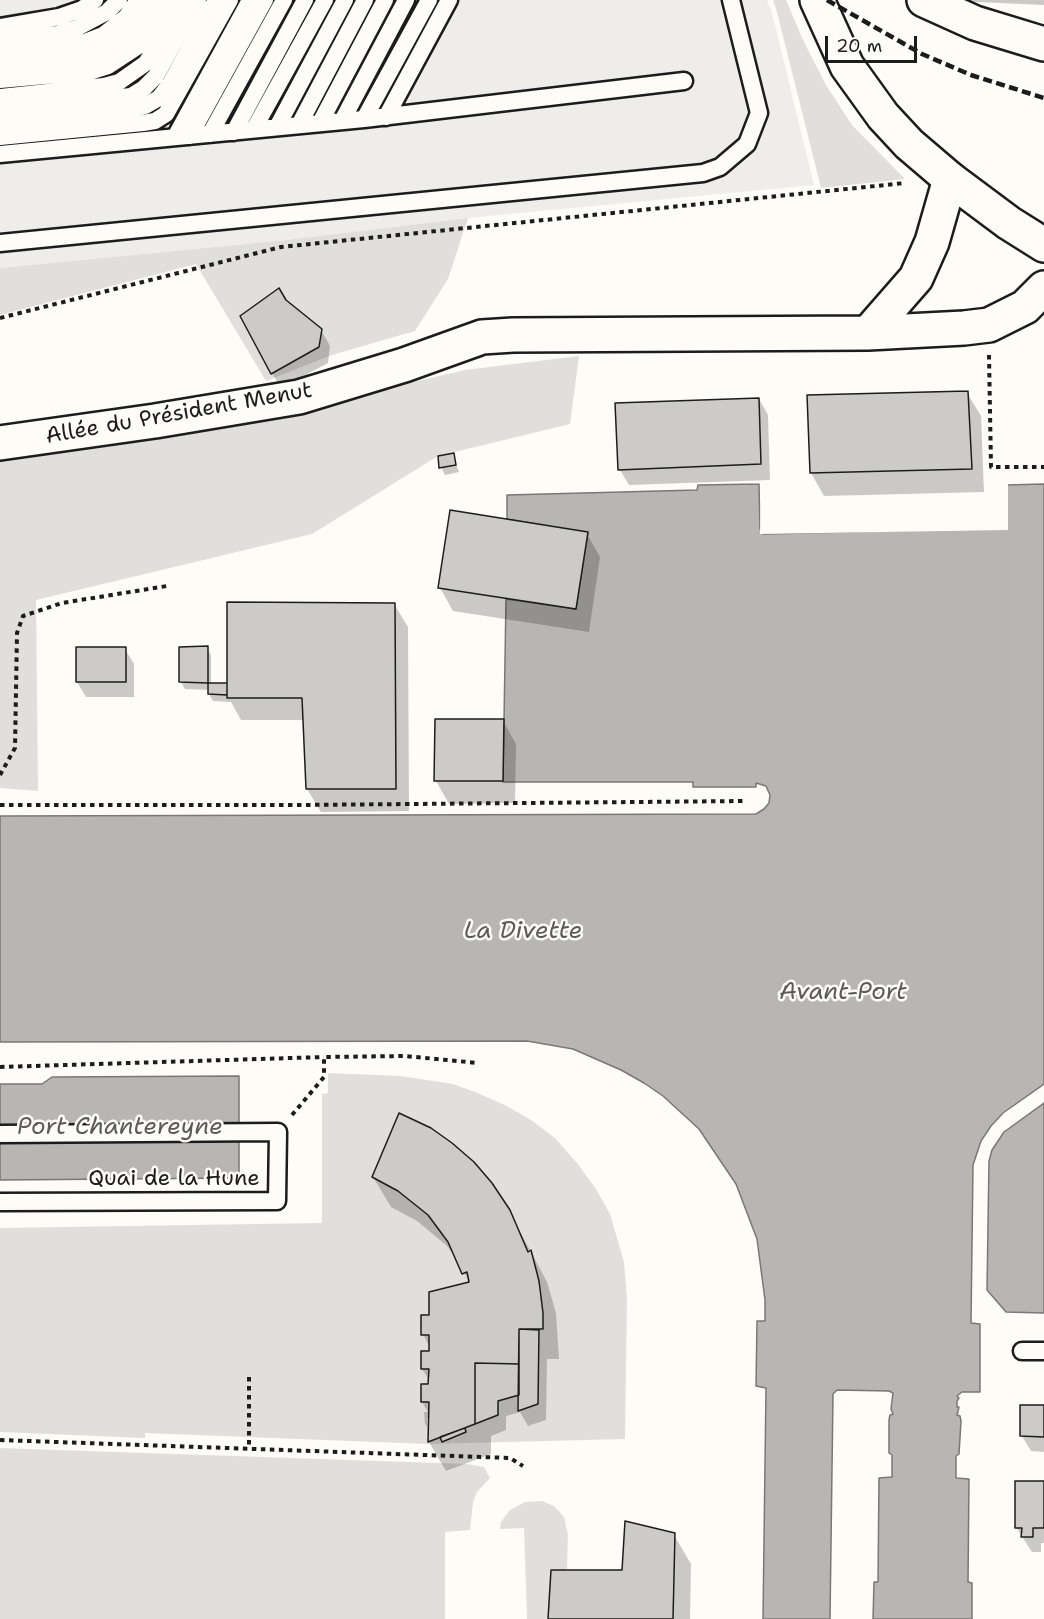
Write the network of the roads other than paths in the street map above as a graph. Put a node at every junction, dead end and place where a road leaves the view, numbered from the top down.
1 (94, 0) edge
2 (119, 0) edge
3 (138, 0) edge
4 (154, 0) edge
5 (171, 0) edge
6 (183, 0) edge
7 (198, 0) edge
8 (216, 0) edge
9 (230, 0) edge
10 (250, 0) edge
11 (265, 0) edge
12 (284, 0) edge
13 (305, 0) edge
14 (325, 0) edge
15 (345, 0) edge
16 (365, 0) edge
17 (385, 0) edge
18 (406, 0) edge
19 (429, 0) edge
20 (449, 0) edge
21 (731, 0) edge
22 (817, 0) edge
23 (924, 0) edge
24 (0, 27) edge
25 (0, 40) edge
26 (1044, 44) edge
27 (0, 54) edge
28 (0, 67) edge
29 (0, 80) edge
30 (684, 81) dead end
31 (0, 97) edge
32 (0, 110) edge
33 (386, 117) junction
34 (364, 119) junction
35 (342, 121) junction
36 (0, 123) edge
37 (321, 123) junction
38 (299, 125) junction
39 (277, 127) junction
40 (254, 129) junction
41 (234, 132) junction
42 (210, 134) junction
43 (0, 137) edge
44 (182, 137) junction
45 (0, 154) edge
46 (950, 179) junction
47 (0, 243) edge
48 (1044, 245) edge
49 (1044, 288) edge
50 (867, 333) junction
51 (0, 443) edge
52 (0, 1134) edge
53 (0, 1202) edge
54 (1022, 1351) dead end
55 (1044, 1351) edge

1 - 24 lane
2 - 25 lane
3 - 27 lane
4 - 28 lane
5 - 29 lane
6 - 31 lane
7 - 32 lane
8 - 36 lane
9 - 43 lane
10 - 44 lane
11 - 44 lane
12 - 42 lane
13 - 41 lane
14 - 40 lane
15 - 39 lane
16 - 38 lane
17 - 37 lane
18 - 35 lane
19 - 34 lane
20 - 33 lane
21 - 47 lane
22 - 46 street
23 - 26 street
30 - 33 lane
33 - 34 lane
34 - 35 lane
35 - 37 lane
37 - 38 lane
38 - 39 lane
39 - 40 lane
40 - 41 lane
41 - 42 lane
42 - 44 lane
44 - 45 lane
46 - 48 street
46 - 50 street
49 - 50 street, Allée du Président Menut
50 - 51 street, Allée du Président Menut
52 - 53 lane, Quai de la Hune
54 - 55 lane

